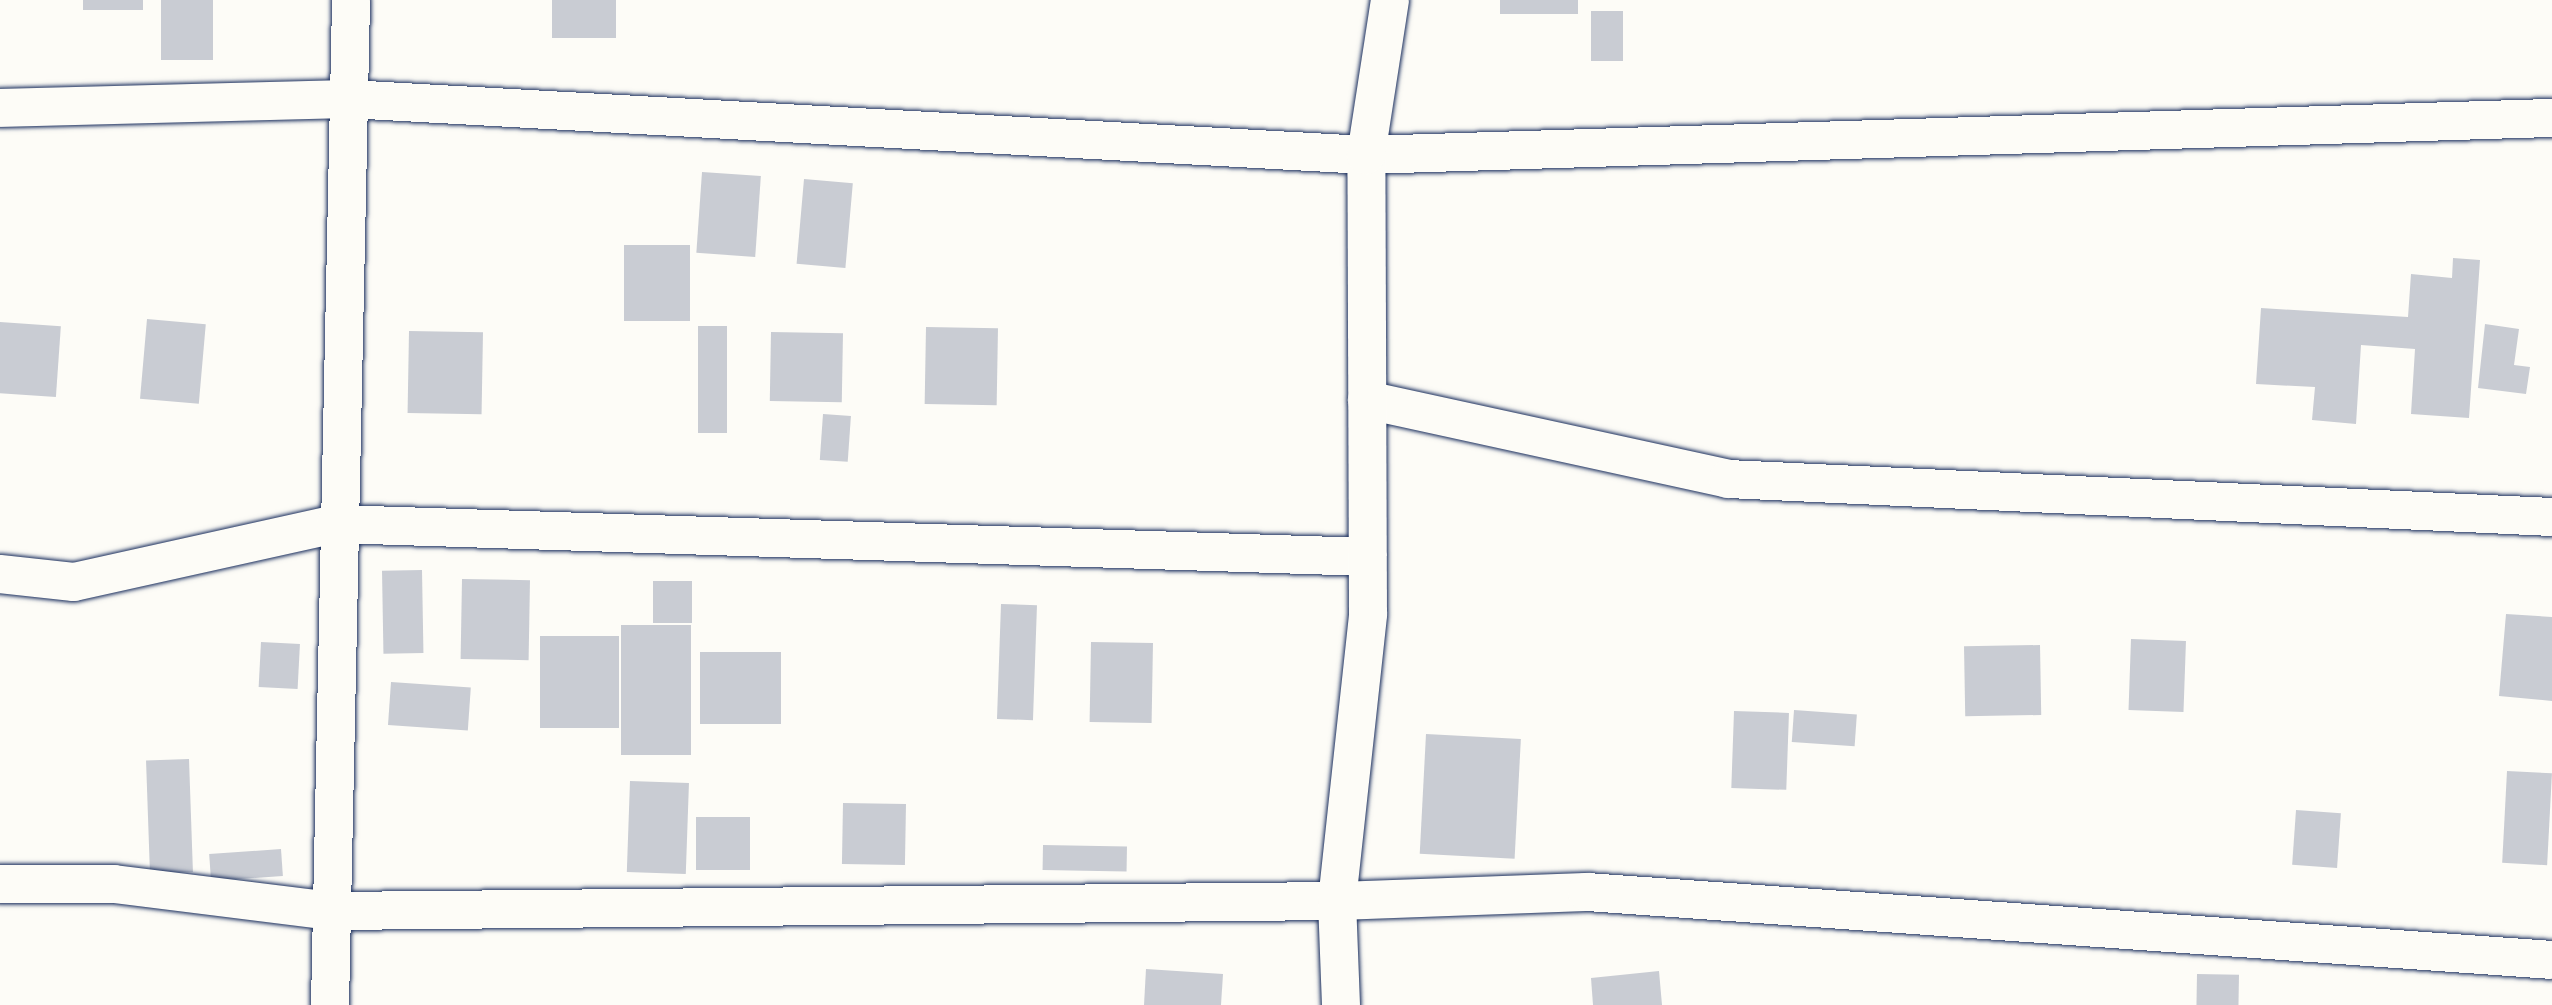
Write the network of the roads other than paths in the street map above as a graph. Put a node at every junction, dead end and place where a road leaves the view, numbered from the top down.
1 (351, 0) edge
2 (1390, 0) edge
3 (348, 99) junction
4 (0, 108) edge
5 (2552, 118) edge
6 (1367, 155) junction
7 (1367, 400) junction
8 (2552, 517) edge
9 (336, 524) junction
10 (1367, 557) junction
11 (0, 574) edge
12 (0, 884) edge
13 (1337, 901) junction
14 (332, 911) junction
15 (2552, 960) edge
16 (330, 1005) edge
17 (1341, 1005) edge

1 - 3 street
2 - 6 street
3 - 4 street
3 - 6 street
3 - 9 street
5 - 6 street
6 - 7 street
7 - 8 street
7 - 10 street
9 - 10 street
9 - 11 street
9 - 14 street
10 - 13 street
12 - 14 street
13 - 14 street
13 - 15 street
13 - 17 street
14 - 16 street

